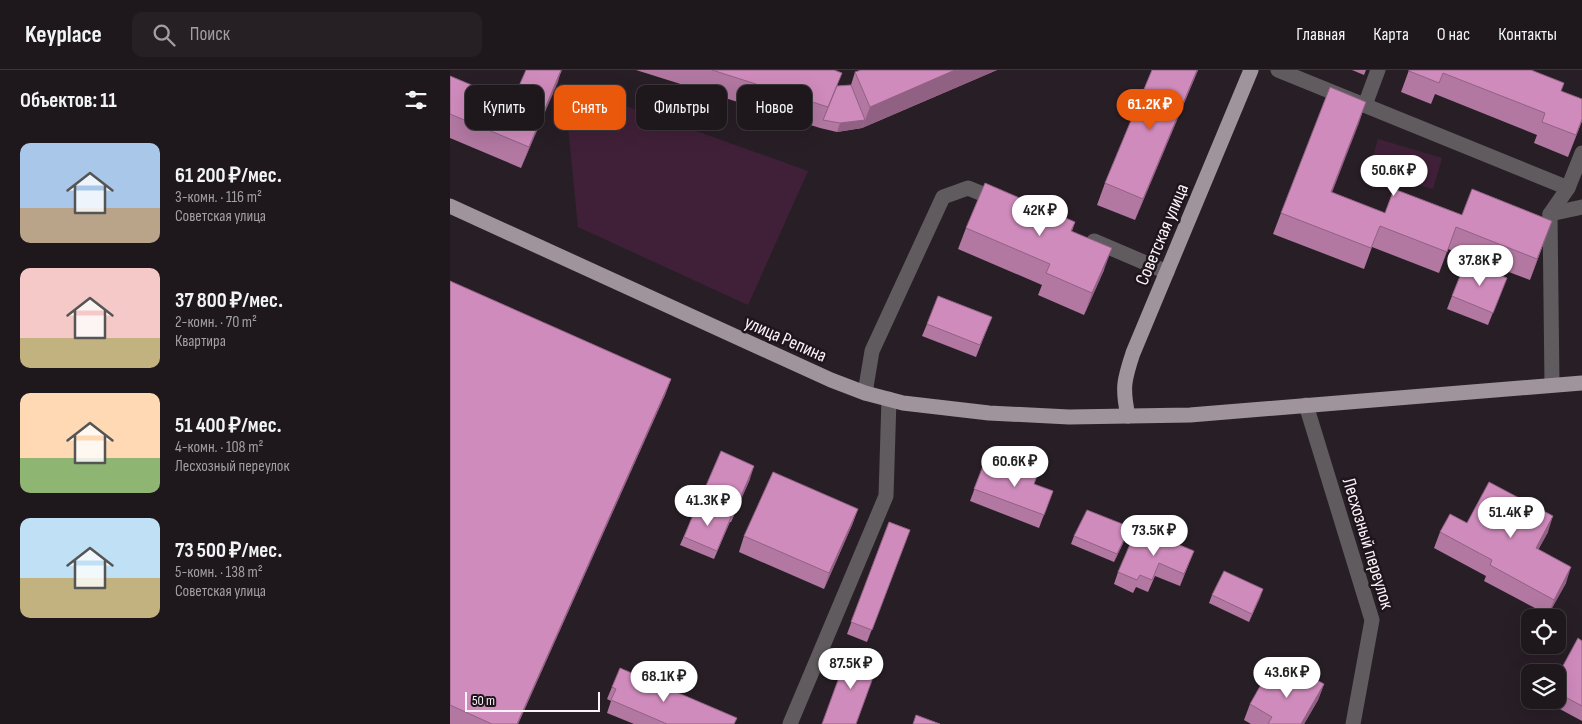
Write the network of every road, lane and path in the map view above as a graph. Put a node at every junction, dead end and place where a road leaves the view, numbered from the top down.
1 (1251, 70) edge
2 (1278, 70) edge
3 (1378, 70) edge
4 (1365, 105) junction
5 (1582, 153) edge
6 (1568, 188) junction
7 (450, 206) edge
8 (1013, 207) edge
9 (1582, 208) edge
10 (1550, 214) junction
11 (1076, 234) edge
12 (1167, 272) junction
13 (1582, 383) edge
14 (1552, 385) junction
15 (865, 393) junction
16 (888, 399) junction
17 (1306, 405) junction
18 (1128, 416) junction
19 (790, 724) edge
20 (1353, 724) edge

1 - 12 main road, Советская улица
2 - 4 street
3 - 4 street
4 - 6 street
5 - 6 street
6 - 10 street
7 - 15 main road, улица Репина
8 - 15 street
9 - 10 street
10 - 14 street
11 - 12 street
12 - 18 main road, Советская улица
13 - 14 main road, улица Репина
14 - 17 main road, улица Репина
15 - 16 main road, улица Репина
16 - 18 main road, улица Репина
16 - 19 street
17 - 18 main road, улица Репина
17 - 20 street, Лесхозный переулок

